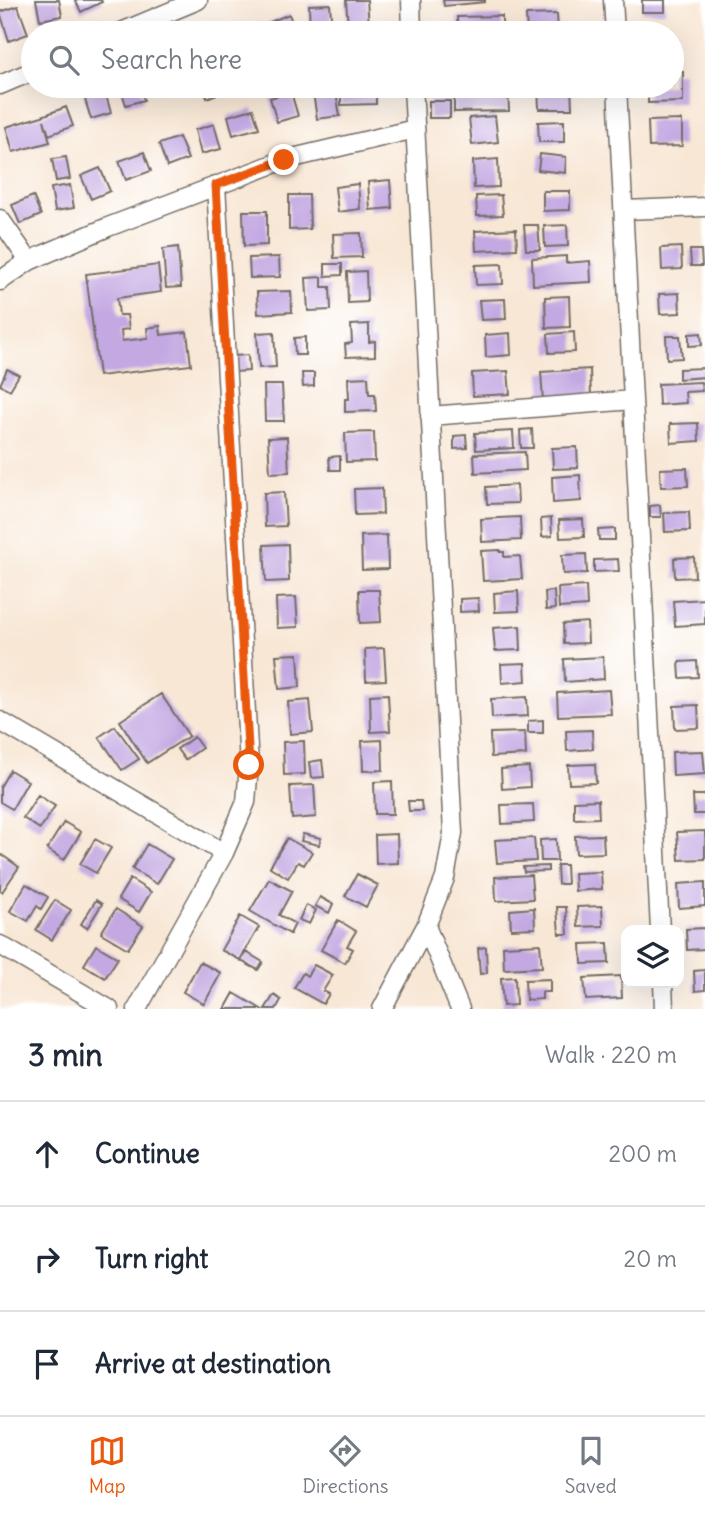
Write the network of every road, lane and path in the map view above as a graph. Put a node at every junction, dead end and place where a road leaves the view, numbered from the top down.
1 (198, 0) edge
2 (411, 0) edge
3 (613, 0) edge
4 (148, 21) edge
5 (412, 21) edge
6 (614, 21) edge
7 (21, 76) edge
8 (0, 85) edge
9 (414, 98) edge
10 (618, 98) edge
11 (415, 129) junction
12 (216, 185) junction
13 (705, 207) edge
14 (624, 211) junction
15 (0, 219) edge
16 (29, 261) junction
17 (0, 281) edge
18 (633, 400) junction
19 (430, 416) junction
20 (0, 722) edge
21 (224, 853) junction
22 (660, 925) edge
23 (426, 926) junction
24 (0, 946) edge
25 (663, 988) edge
26 (109, 1009) edge
27 (138, 1009) edge
28 (382, 1009) edge
29 (388, 1009) edge
30 (460, 1009) edge
31 (664, 1009) edge

1 - 4 street
2 - 5 street
3 - 6 street
7 - 8 street
9 - 11 street
10 - 14 street
11 - 12 street
11 - 19 street
12 - 16 street
12 - 21 street
13 - 14 street
14 - 18 street
15 - 16 street
16 - 17 street
18 - 19 street
18 - 22 street
19 - 23 street
20 - 21 street
21 - 27 street
23 - 28 street
23 - 30 street
24 - 26 street
25 - 31 street
28 - 29 street

